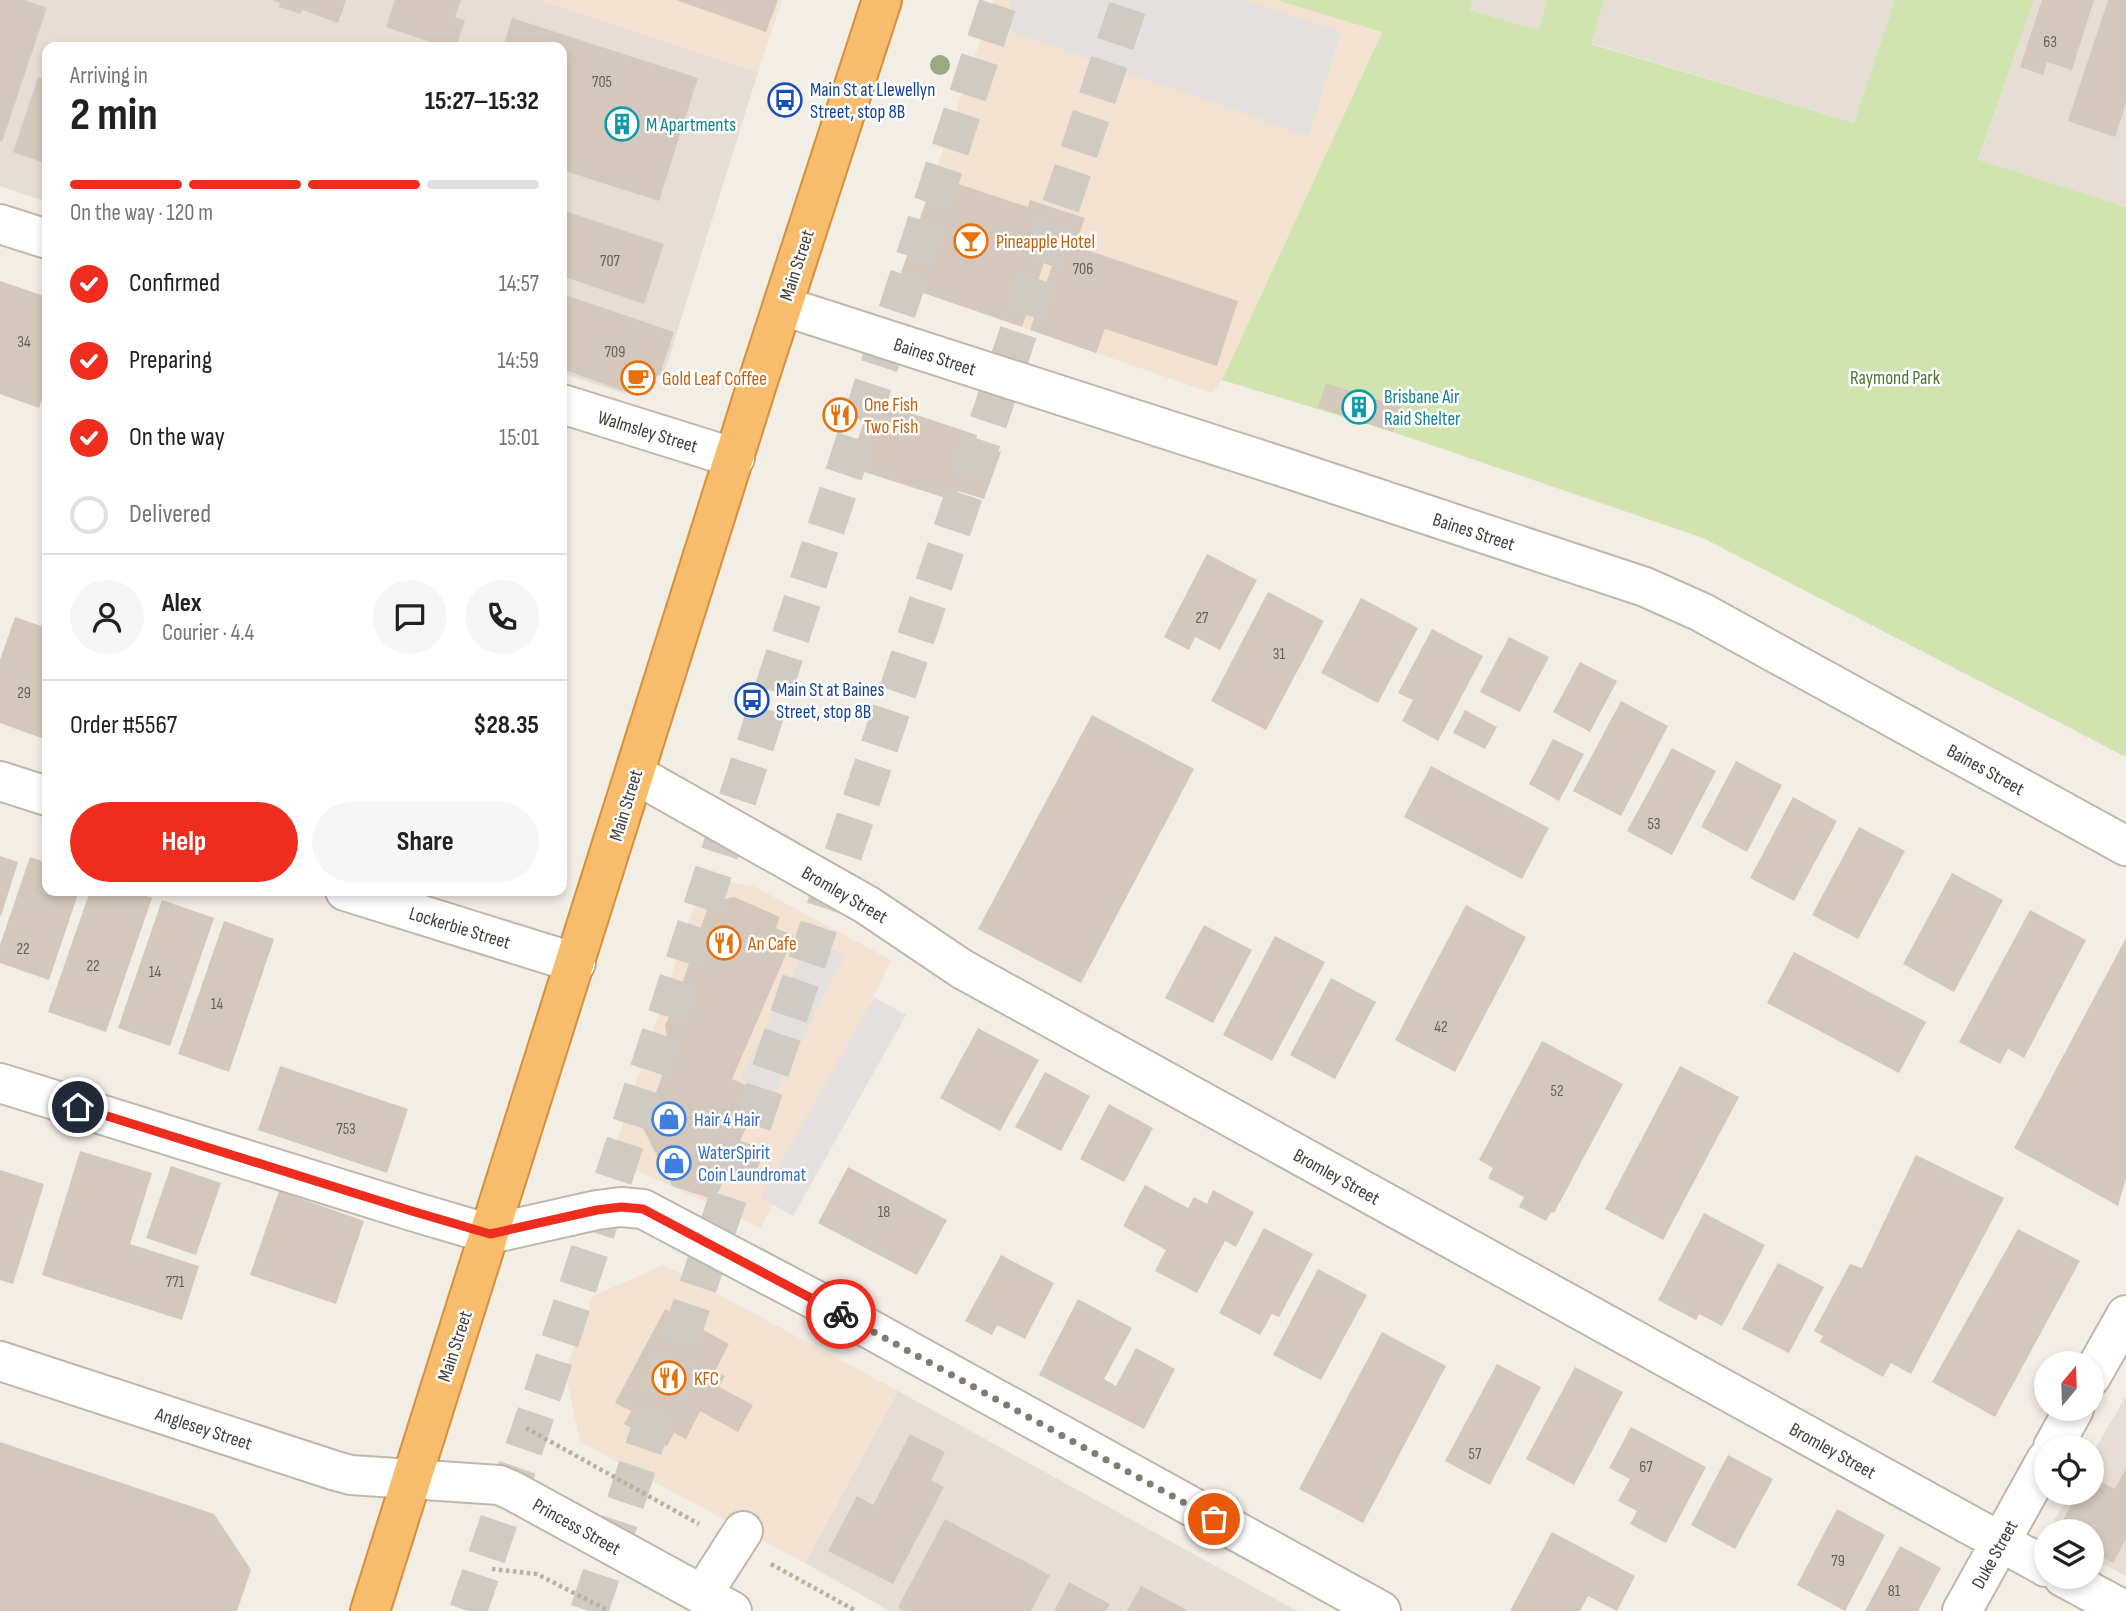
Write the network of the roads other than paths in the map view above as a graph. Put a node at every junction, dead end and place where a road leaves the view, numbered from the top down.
1 (882, 0) edge
2 (0, 224) edge
3 (42, 237) edge
4 (783, 306) junction
5 (567, 406) edge
6 (735, 458) junction
7 (635, 774) junction
8 (0, 781) edge
9 (42, 794) edge
10 (2126, 846) edge
11 (361, 896) edge
12 (576, 962) junction
13 (0, 1083) edge
14 (490, 1234) junction
15 (2126, 1315) edge
16 (2104, 1354) edge
17 (0, 1361) edge
18 (411, 1479) junction
19 (2034, 1481) edge
20 (739, 1537) road end
21 (2000, 1542) junction
22 (2034, 1560) edge
23 (2085, 1589) edge
24 (717, 1603) edge
25 (370, 1611) edge
26 (1381, 1611) edge
27 (1962, 1611) edge
28 (2126, 1611) edge

1 - 4 highway, Main Street
2 - 3 street
4 - 6 highway, Main Street
4 - 10 street, Baines Street
5 - 6 street, Walmsley Street
6 - 7 highway, Main Street
7 - 12 highway, Main Street
7 - 21 street, Bromley Street
8 - 9 street
11 - 12 street, Lockerbie Street
12 - 14 highway, Main Street
13 - 14 street
14 - 18 highway, Main Street
14 - 26 street
15 - 16 street
17 - 18 street, Anglesey Street
18 - 24 street, Princess Street
18 - 25 highway, Main Street
19 - 21 street, Duke Street
20 - 24 street
21 - 22 street, Bromley Street
21 - 27 street, Duke Street
23 - 28 street

